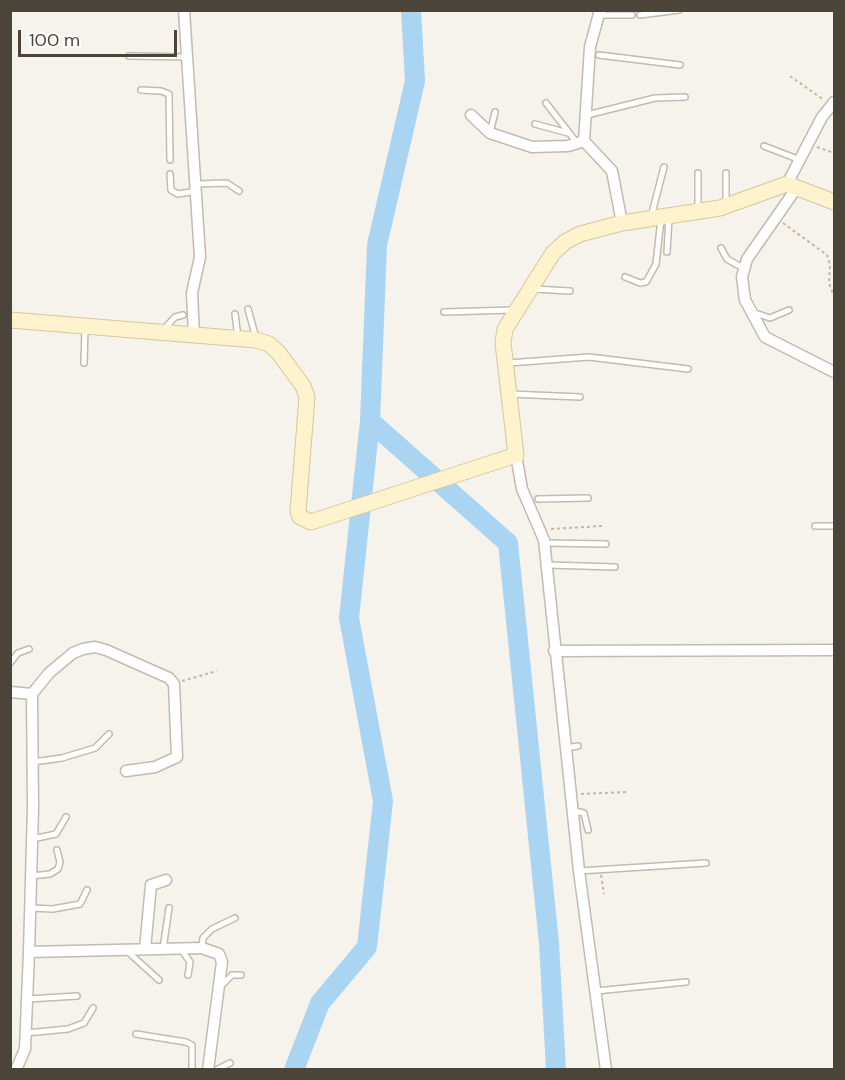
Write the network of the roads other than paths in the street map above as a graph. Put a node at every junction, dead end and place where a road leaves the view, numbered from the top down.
1 (184, 10) edge
2 (679, 10) edge
3 (599, 13) edge
4 (632, 15) dead end
5 (640, 15) dead end
6 (594, 55) junction
7 (129, 56) dead end
8 (187, 57) junction
9 (680, 65) dead end
10 (141, 90) dead end
11 (685, 97) dead end
12 (546, 103) dead end
13 (833, 104) edge
14 (495, 112) dead end
15 (471, 115) dead end
16 (588, 115) junction
17 (536, 124) dead end
18 (490, 133) junction
19 (570, 134) junction
20 (581, 142) junction
21 (764, 146) dead end
22 (170, 160) dead end
23 (800, 160) junction
24 (664, 167) dead end
25 (698, 173) dead end
26 (726, 173) dead end
27 (170, 174) dead end
28 (793, 185) junction
29 (196, 188) junction
30 (239, 191) dead end
31 (834, 202) edge
32 (726, 206) junction
33 (698, 212) junction
34 (660, 217) junction
35 (622, 223) junction
36 (721, 248) dead end
37 (668, 252) dead end
38 (743, 268) junction
39 (625, 276) dead end
40 (530, 289) junction
41 (570, 291) dead end
42 (248, 309) dead end
43 (748, 309) junction
44 (515, 310) junction
45 (789, 310) dead end
46 (444, 312) dead end
47 (235, 314) dead end
48 (183, 315) dead end
49 (10, 320) edge
50 (85, 326) junction
51 (161, 332) junction
52 (194, 335) junction
53 (238, 339) junction
54 (256, 340) junction
55 (84, 363) dead end
56 (505, 363) junction
57 (688, 369) dead end
58 (834, 372) edge
59 (509, 394) junction
60 (580, 397) dead end
61 (516, 455) junction
62 (588, 498) dead end
63 (538, 499) dead end
64 (814, 526) dead end
65 (834, 526) edge
66 (544, 543) junction
67 (606, 544) dead end
68 (546, 565) junction
69 (615, 567) dead end
70 (29, 649) dead end
71 (834, 650) edge
72 (554, 651) junction
73 (10, 663) edge
74 (10, 692) edge
75 (32, 694) junction
76 (109, 734) dead end
77 (578, 746) dead end
78 (565, 748) junction
79 (33, 762) junction
80 (126, 771) dead end
81 (572, 811) junction
82 (66, 817) dead end
83 (588, 830) dead end
84 (32, 838) junction
85 (57, 850) dead end
86 (706, 863) dead end
87 (579, 871) junction
88 (31, 876) junction
89 (166, 880) dead end
90 (87, 890) dead end
91 (31, 908) junction
92 (169, 908) dead end
93 (235, 918) dead end
94 (180, 948) junction
95 (202, 948) junction
96 (145, 949) junction
97 (163, 949) junction
98 (126, 950) junction
99 (29, 952) junction
100 (188, 975) dead end
101 (242, 975) dead end
102 (159, 980) dead end
103 (686, 982) dead end
104 (218, 990) junction
105 (596, 991) junction
106 (77, 996) dead end
107 (27, 999) junction
108 (93, 1008) dead end
109 (26, 1033) junction
110 (136, 1035) dead end
111 (230, 1063) dead end
112 (16, 1070) edge
113 (192, 1070) edge
114 (208, 1070) edge
115 (216, 1070) edge
116 (606, 1070) edge

1 - 8 street
2 - 5 lane
3 - 4 lane
3 - 6 street
6 - 9 lane
6 - 16 street
7 - 8 lane
8 - 29 street
10 - 22 lane
11 - 16 lane
12 - 19 lane
13 - 23 street
14 - 18 lane
15 - 18 street
16 - 20 street
17 - 19 lane
18 - 20 street
19 - 20 lane
20 - 35 street
21 - 23 lane
23 - 28 street
24 - 34 lane
25 - 33 lane
26 - 32 lane
27 - 29 lane
28 - 31 main road
28 - 32 main road
28 - 38 street
29 - 30 lane
29 - 52 street
32 - 33 main road
33 - 34 main road
34 - 35 main road
34 - 37 lane
34 - 39 lane
35 - 40 main road
36 - 38 lane
38 - 43 street
40 - 41 lane
40 - 44 main road
42 - 54 lane
43 - 45 lane
43 - 58 street
44 - 46 lane
44 - 56 main road
47 - 53 lane
48 - 51 lane
49 - 50 main road
50 - 51 main road
50 - 55 lane
51 - 52 main road
52 - 53 main road
53 - 54 main road
54 - 61 main road
56 - 57 lane
56 - 59 main road
59 - 60 lane
59 - 61 main road
61 - 66 street
62 - 63 lane
64 - 65 lane
66 - 67 lane
66 - 68 street
68 - 69 lane
68 - 72 street
70 - 73 lane
71 - 72 street
72 - 78 street
74 - 75 street
75 - 79 street
75 - 80 street
76 - 79 lane
77 - 78 lane
78 - 81 street
79 - 84 street
81 - 83 lane
81 - 87 street
82 - 84 lane
84 - 88 street
85 - 88 lane
86 - 87 lane
87 - 105 street
88 - 91 street
89 - 96 street
90 - 91 lane
91 - 99 street
92 - 97 lane
93 - 95 lane
94 - 95 street
94 - 97 street
94 - 100 lane
95 - 104 street
96 - 97 street
96 - 98 street
98 - 99 street
98 - 102 lane
99 - 107 street
101 - 104 lane
103 - 105 lane
104 - 114 street
105 - 116 street
106 - 107 lane
107 - 109 street
108 - 109 lane
109 - 112 street
110 - 113 lane
111 - 115 lane

